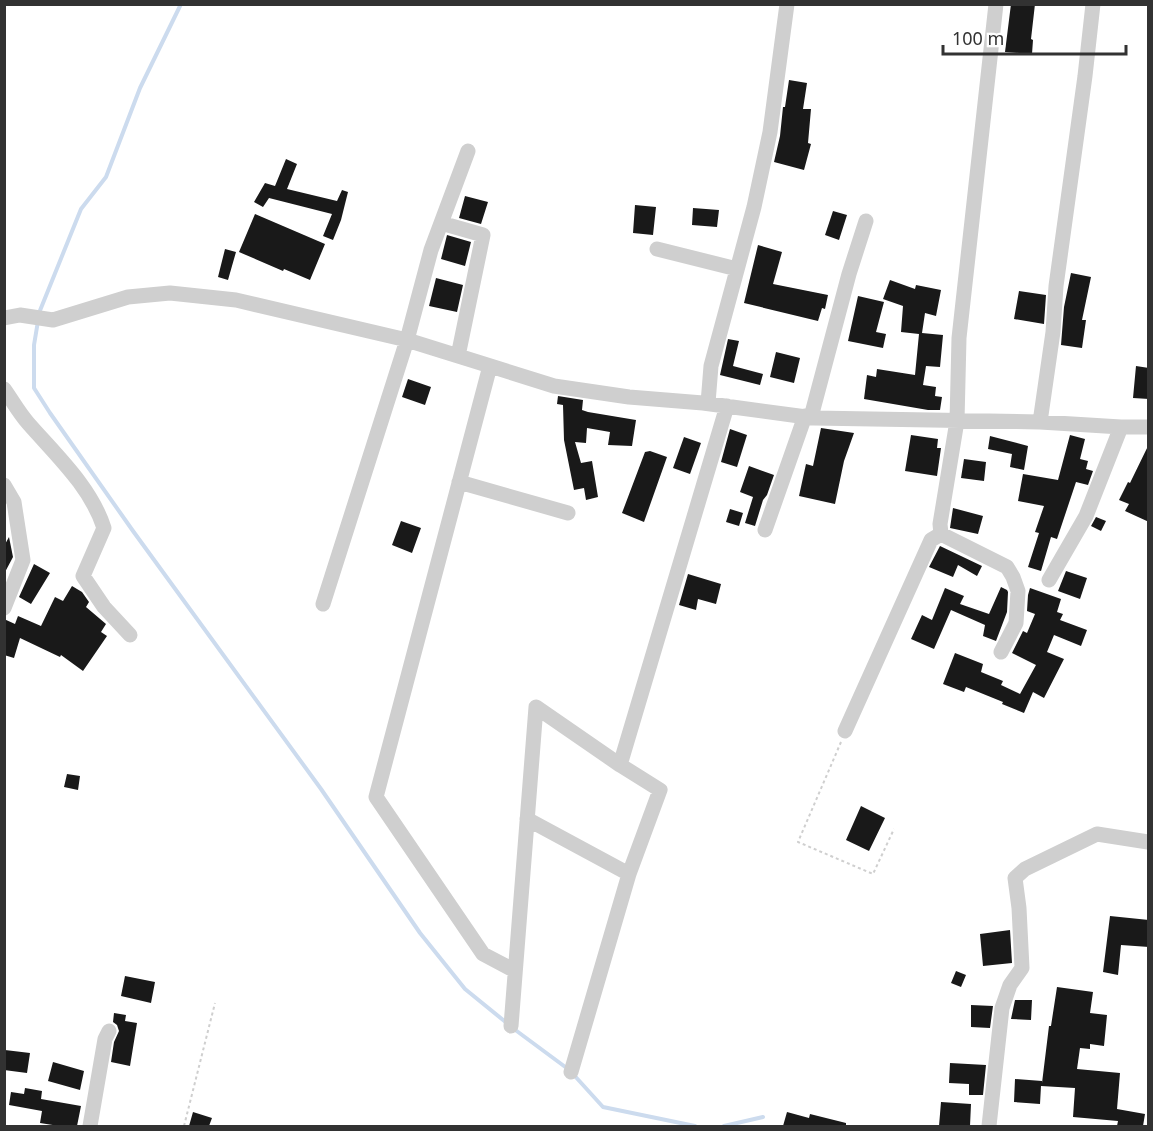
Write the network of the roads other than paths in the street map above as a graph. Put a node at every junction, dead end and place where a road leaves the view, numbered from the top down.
1 (787, 4) edge
2 (996, 4) edge
3 (1092, 4) edge
4 (468, 151) dead end
5 (866, 221) dead end
6 (441, 223) junction
7 (657, 249) dead end
8 (738, 269) junction
9 (4, 318) edge
10 (407, 340) junction
11 (458, 356) junction
12 (490, 366) junction
13 (4, 389) edge
14 (708, 404) junction
15 (727, 406) junction
16 (808, 417) junction
17 (957, 420) junction
18 (1040, 422) junction
19 (1120, 427) junction
20 (1149, 427) edge
21 (459, 482) junction
22 (4, 485) edge
23 (568, 513) dead end
24 (765, 530) dead end
25 (941, 534) junction
26 (1049, 580) dead end
27 (322, 604) dead end
28 (4, 609) edge
29 (130, 635) dead end
30 (1001, 652) dead end
31 (845, 731) road end
32 (620, 765) junction
33 (527, 819) junction
34 (1149, 842) edge
35 (629, 874) junction
36 (515, 971) junction
37 (511, 1026) dead end
38 (109, 1031) dead end
39 (571, 1072) dead end
40 (90, 1126) edge
41 (989, 1126) edge

1 - 8 street
2 - 17 street
3 - 18 street
4 - 6 street
5 - 16 street
6 - 10 street
6 - 11 street
7 - 8 street
8 - 14 street
9 - 10 street
10 - 11 street
10 - 27 street
11 - 12 street
12 - 14 street
12 - 21 street
13 - 29 street
14 - 15 street
15 - 16 street
15 - 32 street
16 - 17 street
16 - 24 street
17 - 18 street
17 - 25 street
18 - 19 street
19 - 20 street
19 - 26 street
21 - 23 street
21 - 36 street
22 - 28 street
25 - 30 street
25 - 31 street
32 - 33 street
32 - 35 street
33 - 35 street
33 - 36 street
34 - 41 street
35 - 39 street
36 - 37 street
38 - 40 street

